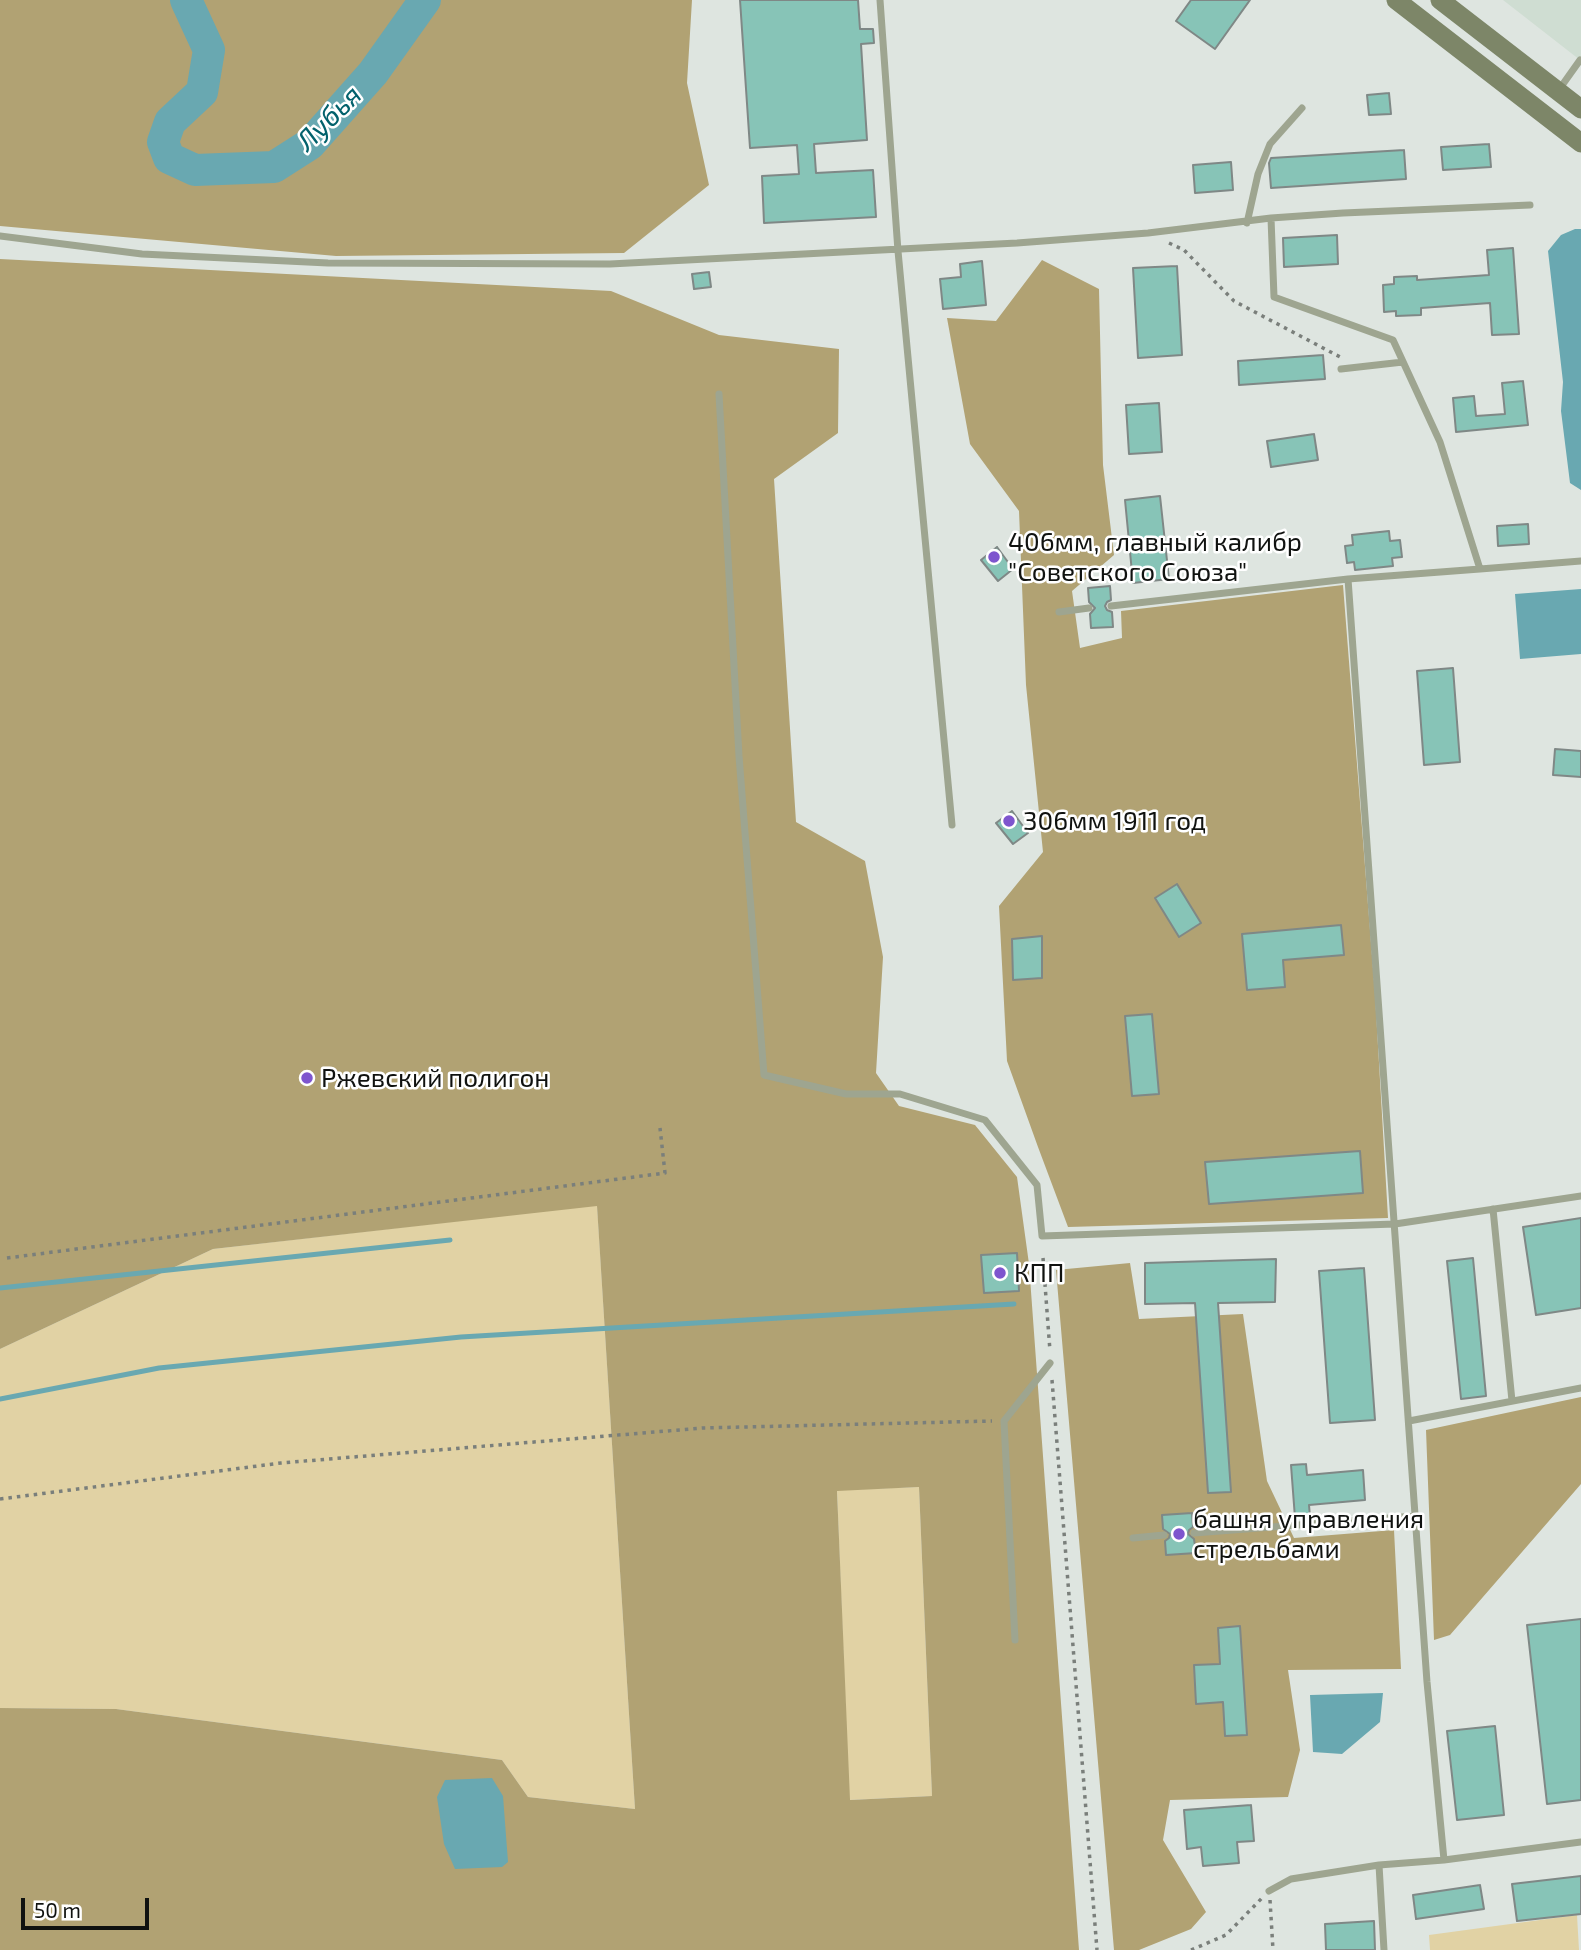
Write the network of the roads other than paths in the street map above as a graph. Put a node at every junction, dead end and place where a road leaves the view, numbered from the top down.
1 (880, 0) edge
2 (1395, 0) edge
3 (1442, 1) edge
4 (1580, 60) edge
5 (1558, 91) junction
6 (1301, 108) dead end
7 (1581, 109) edge
8 (1581, 143) edge
9 (1530, 205) dead end
10 (1271, 218) junction
11 (1247, 223) junction
12 (0, 236) edge
13 (898, 251) junction
14 (1403, 362) junction
15 (1341, 369) dead end
16 (719, 394) dead end
17 (1581, 561) edge
18 (1480, 569) junction
19 (1348, 579) junction
20 (1111, 606) dead end
21 (1089, 608) dead end
22 (1059, 612) dead end
23 (952, 825) dead end
24 (1581, 1196) edge
25 (1493, 1209) junction
26 (1395, 1224) junction
27 (1050, 1363) road end
28 (1581, 1388) edge
29 (1512, 1401) junction
30 (1409, 1421) junction
31 (1415, 1516) junction
32 (1194, 1532) dead end
33 (1164, 1535) dead end
34 (1133, 1538) dead end
35 (1015, 1640) dead end
36 (1581, 1842) edge
37 (1444, 1860) junction
38 (1379, 1865) junction
39 (1269, 1891) road end
40 (1384, 1950) edge

1 - 13 lane
2 - 8 main road
3 - 5 main road
4 - 5 lane
5 - 7 main road
6 - 11 lane
9 - 10 lane
10 - 11 lane
10 - 14 lane
11 - 13 lane
12 - 13 lane
13 - 23 lane
14 - 15 lane
14 - 18 lane
16 - 26 lane
17 - 18 lane
18 - 19 lane
19 - 20 lane
19 - 26 lane
21 - 22 lane
24 - 25 lane
25 - 26 lane
25 - 29 lane
26 - 30 lane
27 - 35 lane
28 - 29 lane
29 - 30 lane
30 - 31 lane
31 - 32 lane
31 - 37 lane
33 - 34 lane
36 - 37 lane
37 - 38 lane
38 - 39 lane
38 - 40 lane

